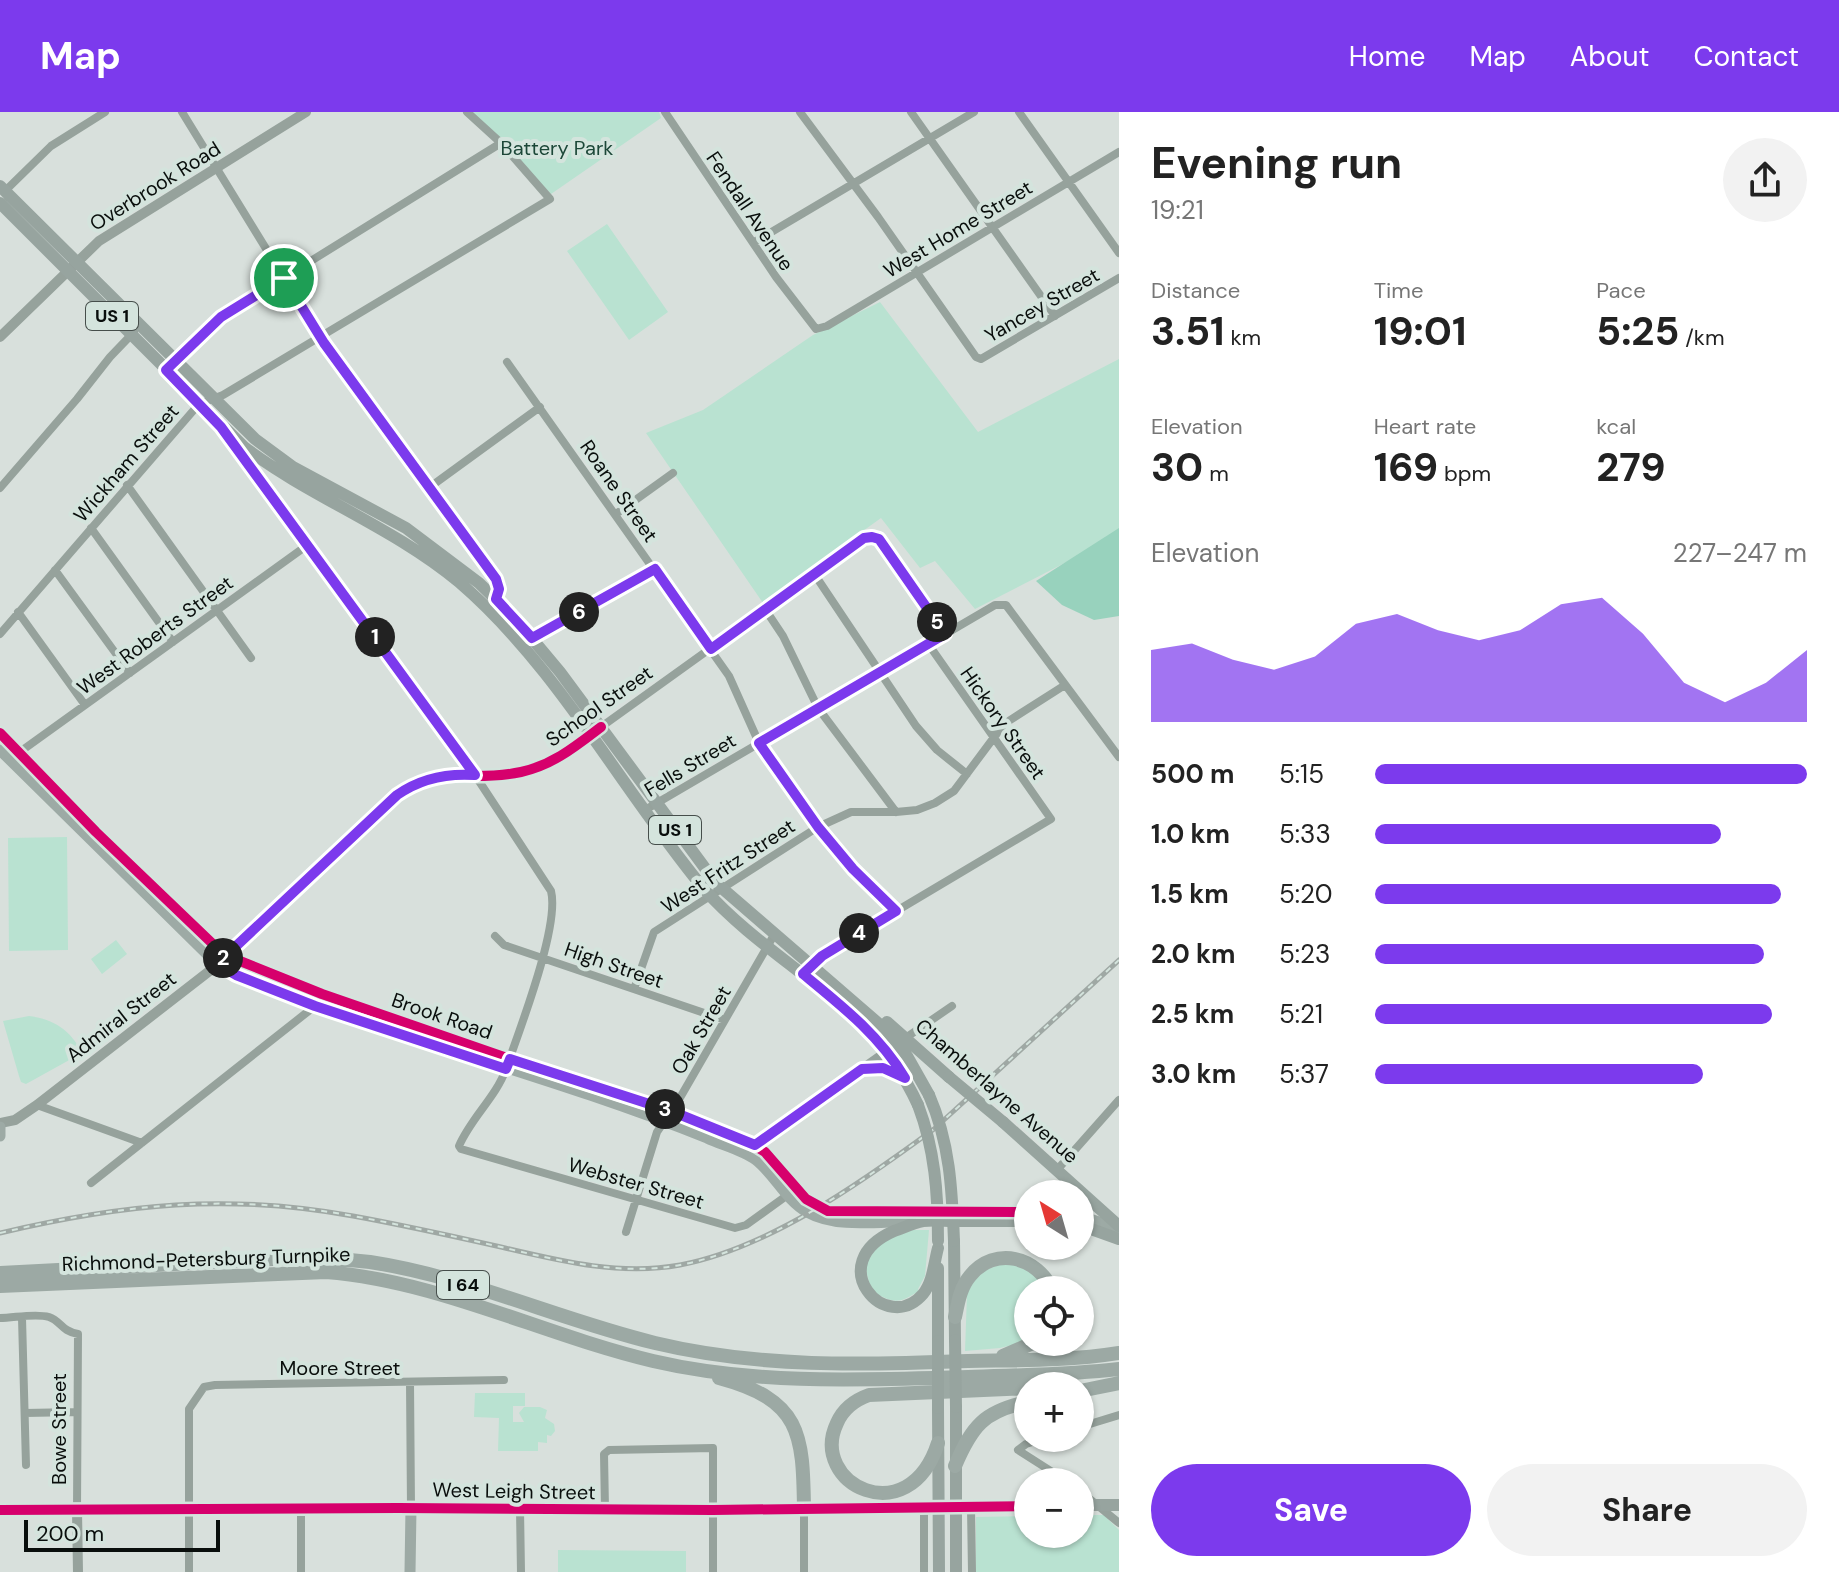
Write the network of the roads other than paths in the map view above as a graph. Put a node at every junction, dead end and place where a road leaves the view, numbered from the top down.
1 (105, 112) edge
2 (182, 112) edge
3 (306, 112) edge
4 (467, 112) edge
5 (800, 112) edge
6 (911, 112) edge
7 (974, 112) edge
8 (1019, 112) edge
9 (669, 114) edge
10 (929, 139) junction
11 (501, 143) junction
12 (1119, 152) edge
13 (217, 168) junction
14 (1068, 182) junction
15 (852, 184) junction
16 (2, 198) edge
17 (992, 227) junction
18 (753, 243) junction
19 (1119, 253) edge
20 (72, 267) junction
21 (916, 272) junction
22 (284, 278) junction
23 (1119, 278) edge
24 (1055, 316) junction
25 (812, 326) joint
26 (136, 331) junction
27 (0, 337) edge
28 (320, 337) junction
29 (507, 362) dead end
30 (170, 366) junction
31 (213, 400) junction
32 (199, 404) junction
33 (540, 407) junction
34 (221, 427) junction
35 (272, 460) junction
36 (673, 473) dead end
37 (262, 482) junction
38 (127, 485) junction
39 (430, 487) junction
40 (0, 488) edge
41 (616, 514) junction
42 (91, 528) junction
43 (309, 544) junction
44 (655, 569) junction
45 (55, 570) junction
46 (815, 575) junction
47 (492, 604) junction
48 (765, 609) junction
49 (217, 610) junction
50 (18, 612) junction
51 (0, 634) edge
52 (945, 634) junction
53 (532, 638) junction
54 (173, 642) junction
55 (929, 645) junction
56 (711, 649) junction
57 (251, 658) dead end
58 (882, 672) junction
59 (130, 673) junction
60 (1065, 685) junction
61 (85, 705) junction
62 (818, 708) junction
63 (601, 727) junction
64 (0, 733) edge
65 (589, 736) junction
66 (993, 738) junction
67 (759, 743) junction
68 (0, 750) edge
69 (15, 756) junction
70 (1119, 757) edge
71 (967, 774) junction
72 (475, 775) junction
73 (650, 807) junction
74 (896, 812) junction
75 (818, 827) junction
76 (716, 892) junction
77 (896, 911) junction
78 (495, 936) dead end
79 (771, 940) junction
80 (226, 955) junction
81 (542, 958) junction
82 (217, 964) junction
83 (807, 969) junction
84 (634, 989) junction
85 (322, 994) junction
86 (315, 1006) junction
87 (952, 1006) dead end
88 (725, 1020) junction
89 (897, 1044) junction
90 (508, 1064) junction
91 (862, 1069) junction
92 (905, 1078) junction
93 (1119, 1100) edge
94 (37, 1105) junction
95 (667, 1116) junction
96 (0, 1125) edge
97 (0, 1137) edge
98 (142, 1143) junction
99 (755, 1145) junction
100 (743, 1153) junction
101 (1057, 1170) junction
102 (91, 1183) dead end
103 (792, 1192) junction
104 (635, 1200) junction
105 (1014, 1212) edge
106 (1094, 1220) edge
107 (923, 1221) junction
108 (1014, 1221) edge
109 (1119, 1227) edge
110 (1094, 1230) edge
111 (626, 1232) dead end
112 (1119, 1239) edge
113 (938, 1244) junction
114 (1045, 1276) edge
115 (3, 1280) edge
116 (955, 1317) junction
117 (0, 1318) edge
118 (22, 1318) junction
119 (1014, 1353) edge
120 (1119, 1353) edge
121 (984, 1361) junction
122 (1119, 1369) edge
123 (696, 1370) junction
124 (504, 1380) dead end
125 (410, 1383) junction
126 (1014, 1389) edge
127 (1014, 1407) edge
128 (77, 1412) junction
129 (25, 1413) junction
130 (1119, 1415) edge
131 (1094, 1423) edge
132 (938, 1443) junction
133 (1021, 1452) edge
134 (26, 1465) dead end
135 (955, 1466) junction
136 (1046, 1468) edge
137 (1094, 1502) edge
138 (1094, 1505) edge
139 (1098, 1505) junction
140 (1119, 1505) edge
141 (1014, 1506) edge
142 (924, 1507) junction
143 (939, 1507) junction
144 (955, 1507) junction
145 (971, 1507) junction
146 (189, 1508) junction
147 (301, 1508) junction
148 (411, 1508) junction
149 (520, 1509) junction
150 (605, 1509) junction
151 (804, 1509) junction
152 (0, 1510) edge
153 (77, 1510) junction
154 (713, 1510) junction
155 (1119, 1523) edge
156 (78, 1572) edge
157 (189, 1572) edge
158 (301, 1572) edge
159 (410, 1572) edge
160 (521, 1572) edge
161 (713, 1572) edge
162 (804, 1572) edge
163 (924, 1572) edge
164 (939, 1572) edge
165 (956, 1572) edge
166 (972, 1572) edge

1 - 16 street
2 - 13 street
3 - 13 street, Overbrook Road
4 - 11 street
5 - 15 street
6 - 10 street
7 - 10 street
8 - 14 street
9 - 18 street, Fendall Avenue
10 - 15 street
10 - 17 street
11 - 22 street
11 - 28 street, Wickham Street
12 - 14 street, West Home Street
13 - 20 street, Overbrook Road
13 - 22 street
14 - 17 street, West Home Street
14 - 19 street
15 - 18 street
15 - 21 street
16 - 20 main road, Chamberlayne Avenue / US 1
17 - 21 street, West Home Street
17 - 24 street
18 - 25 street, Fendall Avenue
20 - 26 main road, Chamberlayne Avenue / US 1
20 - 27 street, Overbrook Road
21 - 24 street, Yancey Street
21 - 25 street, West Home Street
22 - 28 street
22 - 30 street
23 - 24 street, Yancey Street
26 - 30 main road, Chamberlayne Avenue / US 1
26 - 40 street
28 - 31 street, Wickham Street
28 - 39 street
29 - 33 street, Roane Street
30 - 31 main road, Chamberlayne Avenue / US 1
30 - 32 main road, Chamberlayne Avenue / US 1
31 - 32 street, Wickham Street
31 - 35 main road, Chamberlayne Avenue / US 1
32 - 34 main road, Chamberlayne Avenue / US 1
32 - 38 street, Wickham Street
33 - 39 street
33 - 41 street, Roane Street
34 - 35 main road, Chamberlayne Avenue / US 1
34 - 37 street
35 - 37 street
35 - 47 main road, Chamberlayne Avenue / US 1
36 - 41 street
37 - 43 street
38 - 42 street, Wickham Street
38 - 49 street
39 - 47 street
41 - 44 street, Roane Street
42 - 45 street, Wickham Street
42 - 54 street
43 - 49 street, West Roberts Street
43 - 72 street
44 - 53 street
44 - 56 street, Roane Street
45 - 50 street, Wickham Street
45 - 59 street
46 - 48 street, School Street
46 - 52 street, School Street
46 - 58 street
47 - 53 main road, Chamberlayne Avenue / US 1
47 - 65 main road, Chamberlayne Avenue / US 1
48 - 56 street, School Street
48 - 62 street
49 - 54 street, West Roberts Street
49 - 57 street
50 - 51 street, Wickham Street
50 - 61 street
52 - 55 street, Fells Street
52 - 60 street, Fells Street
53 - 63 main road, Chamberlayne Avenue / US 1
54 - 59 street, West Roberts Street
55 - 58 street, Fells Street
55 - 66 street, Hickory Street
56 - 63 street, School Street
56 - 67 street, Roane Street
58 - 62 street, Fells Street
58 - 71 street
59 - 61 street, West Roberts Street
60 - 66 street, West Fritz Street
60 - 70 street
61 - 69 street, West Roberts Street
62 - 67 street, Fells Street
62 - 74 street
63 - 65 street, School Street
63 - 73 main road, Chamberlayne Avenue / US 1
64 - 69 main road, Brook Road
65 - 72 street, School Street
65 - 73 main road, Chamberlayne Avenue / US 1
66 - 71 street, West Fritz Street
66 - 77 street, Hickory Street
67 - 73 street, Fells Street
67 - 75 street, Roane Street
68 - 69 main road, Brook Road
69 - 80 main road, Brook Road
69 - 82 main road, Brook Road
71 - 74 street, West Fritz Street
72 - 80 street, School Street
72 - 81 street
73 - 76 main road, Chamberlayne Avenue / US 1
74 - 75 street, West Fritz Street
75 - 76 street, West Fritz Street
75 - 77 street, Roane Street
76 - 79 main road, Chamberlayne Avenue / US 1
76 - 84 street, West Fritz Street
77 - 83 street
78 - 81 street, High Street
79 - 83 main road, Chamberlayne Avenue / US 1
79 - 88 street, Oak Street
80 - 82 street, Admiral Street
80 - 85 main road, Brook Road
81 - 84 street, High Street
81 - 90 street
82 - 86 main road, Brook Road
82 - 94 street, Admiral Street
83 - 89 main road, Chamberlayne Avenue / US 1
83 - 89 main road, Chamberlayne Avenue / US 1
84 - 88 street, High Street
85 - 86 street
85 - 90 main road, Brook Road
86 - 90 main road, Brook Road
86 - 98 street
87 - 89 street
88 - 95 street, Oak Street
89 - 91 street
89 - 92 main road, Chamberlayne Avenue / US 1
89 - 101 main road, Chamberlayne Avenue, bridge
89 - 116 main road, Chamberlayne Avenue / US 1, bridge
90 - 95 main road, Brook Road
90 - 104 street, Webster Street
91 - 92 main road
91 - 99 street
92 - 113 main road, Chamberlayne Avenue / US 1, bridge
93 - 101 street
94 - 96 street, Admiral Street
94 - 97 street, Admiral Street
94 - 98 street
95 - 99 main road, Brook Road
95 - 100 main road, Brook Road
95 - 104 street, Oak Street
96 - 97 main road
98 - 102 street
99 - 100 street
99 - 103 main road, Brook Road
100 - 103 main road, Brook Road
101 - 109 main road, Chamberlayne Avenue
103 - 104 street, Webster Street
103 - 105 main road, Brook Road
103 - 107 main road, Brook Road
104 - 111 street, Oak Street
106 - 109 main road
107 - 108 main road, Brook Road
107 - 113 main road
110 - 112 main road
113 - 132 main road, Chamberlayne Avenue / US 1, bridge
114 - 116 highway
115 - 121 highway, Richmond-Petersburg Turnpike / I 64
115 - 123 highway, Richmond-Petersburg Turnpike / I 64
116 - 135 main road, Chamberlayne Avenue / US 1, bridge
117 - 118 street
118 - 128 street, Bowe Street
118 - 129 street
119 - 121 highway
120 - 121 highway, Richmond-Petersburg Turnpike / I 64
122 - 123 highway, Richmond-Petersburg Turnpike / I 64
123 - 151 highway
124 - 125 street, Moore Street
125 - 146 street, Moore Street
125 - 148 street
126 - 132 highway
127 - 135 highway
128 - 129 street
128 - 153 street, Bowe Street
129 - 134 street
130 - 131 street
132 - 143 main road, US 1
133 - 136 street
135 - 144 main road, US 1
137 - 139 street
138 - 139 main road
139 - 140 main road
139 - 155 street
141 - 145 main road, West Leigh Street
142 - 143 main road, West Leigh Street
142 - 151 main road, West Leigh Street
142 - 163 street
143 - 144 main road, West Leigh Street
143 - 164 main road, US 1
144 - 145 main road, West Leigh Street
144 - 165 main road, US 1
145 - 166 street
146 - 147 street, West Leigh Street
146 - 153 street, West Leigh Street
146 - 157 street
147 - 148 street, West Leigh Street
147 - 158 street
148 - 149 main road, West Leigh Street
148 - 159 main road
149 - 150 main road, West Leigh Street
149 - 160 street
150 - 154 main road, West Leigh Street
150 - 154 street
151 - 154 main road, West Leigh Street
151 - 162 street
152 - 153 street, West Leigh Street
153 - 156 street, Bowe Street
154 - 161 street

